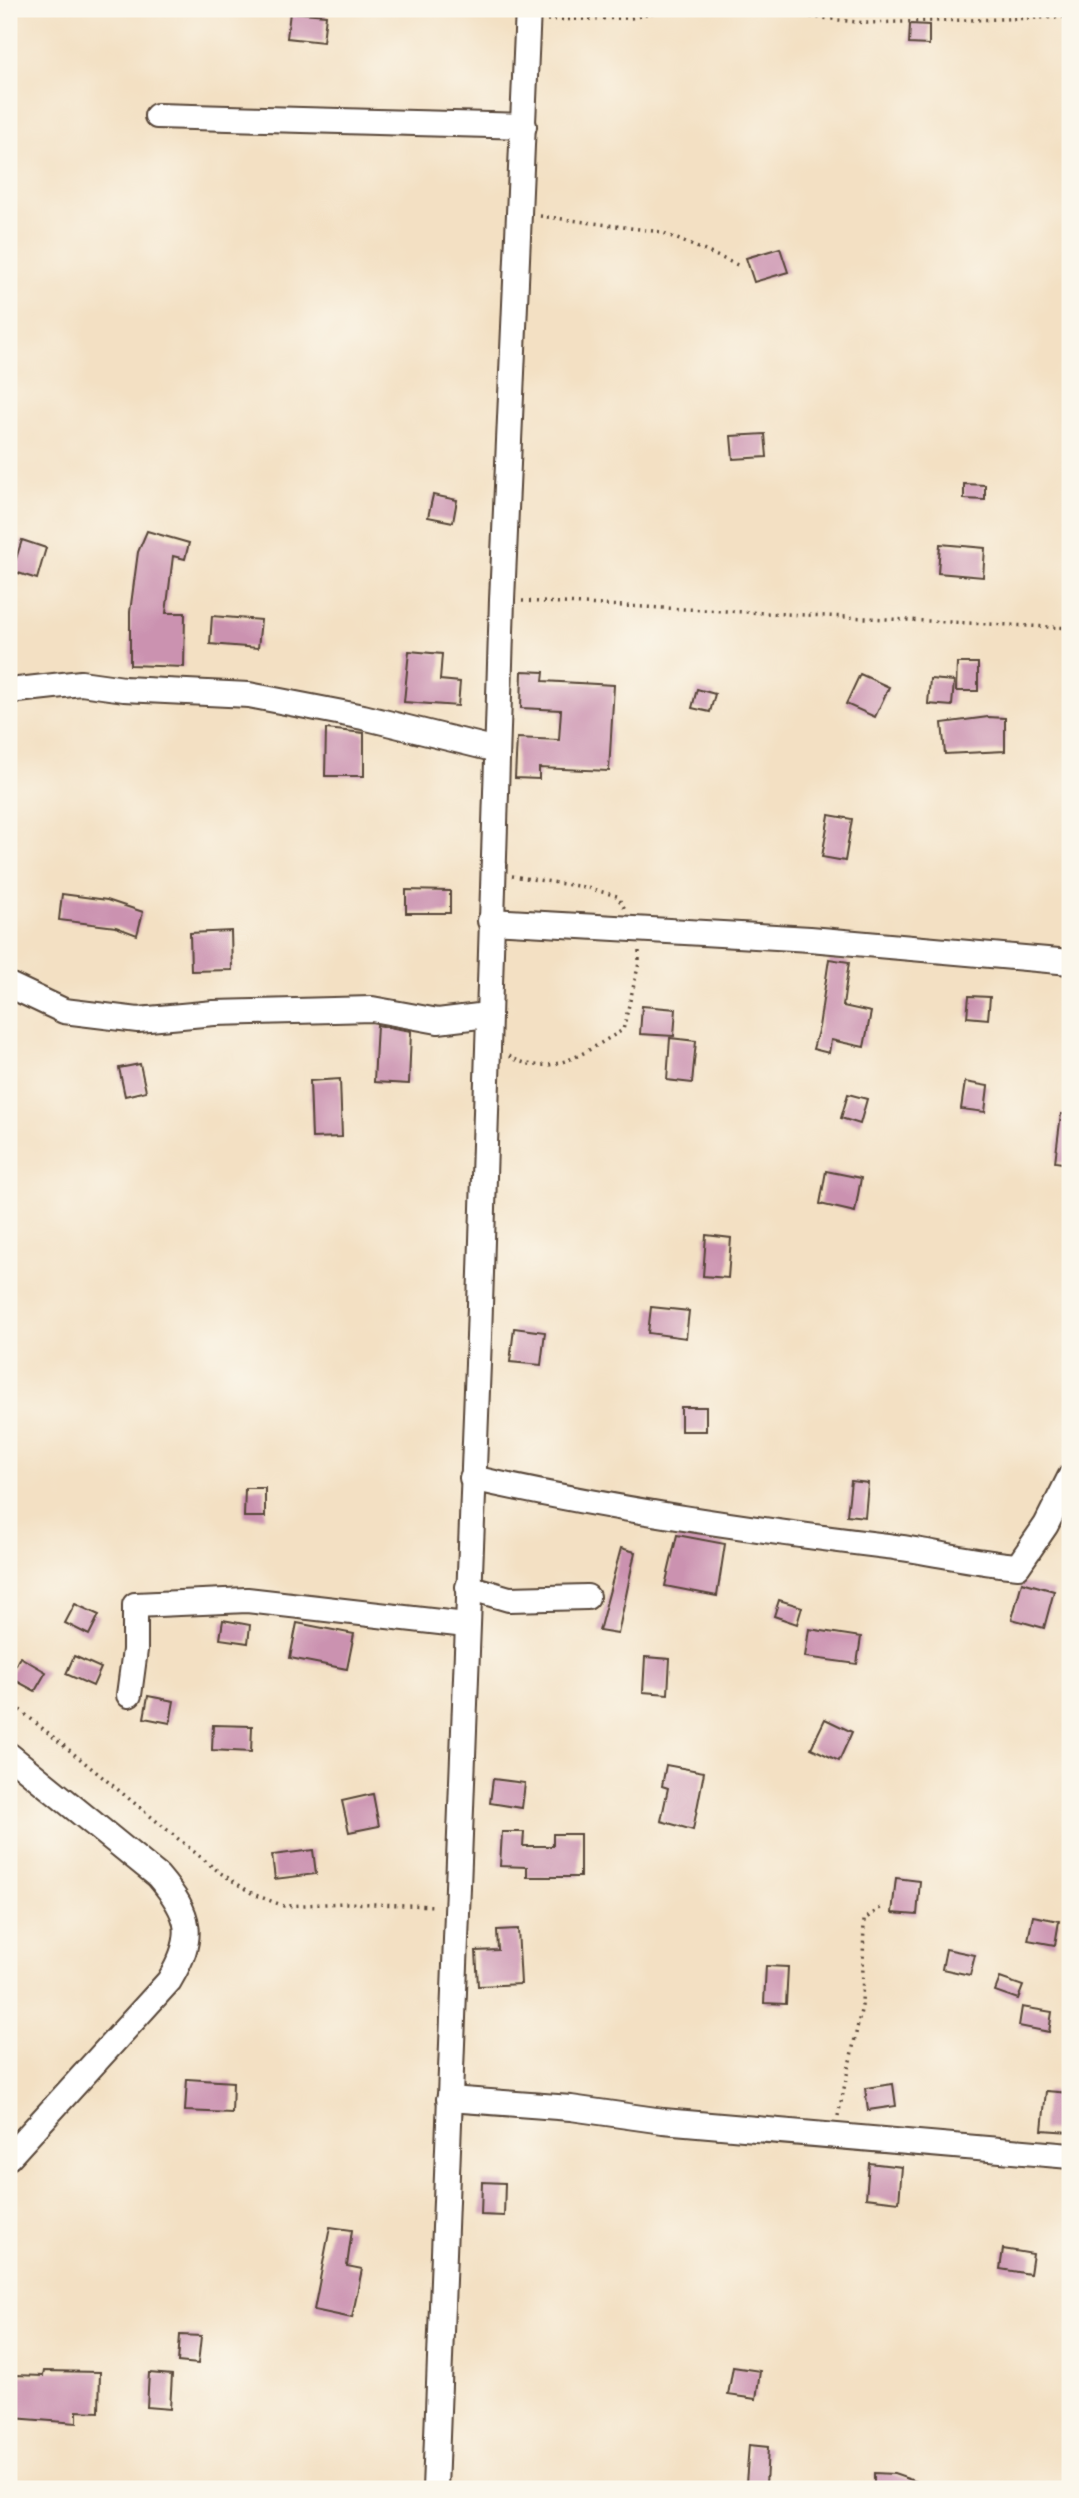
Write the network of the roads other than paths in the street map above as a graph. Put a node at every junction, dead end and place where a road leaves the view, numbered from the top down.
1 (528, 14) edge
2 (157, 116) dead end
3 (524, 126) junction
4 (9, 691) edge
5 (496, 750) junction
6 (490, 921) junction
7 (1070, 962) edge
8 (9, 985) edge
9 (487, 1015) junction
10 (1070, 1477) edge
11 (472, 1478) junction
12 (467, 1587) junction
13 (587, 1597) dead end
14 (466, 1625) junction
15 (129, 1695) dead end
16 (9, 1755) edge
17 (449, 2099) junction
18 (1070, 2156) edge
19 (9, 2157) edge
20 (435, 2489) edge

1 - 3 street
2 - 3 street
3 - 5 street
4 - 5 street
5 - 6 street
6 - 7 street
6 - 9 street
8 - 9 street
9 - 11 street
10 - 11 street
11 - 12 street
12 - 13 street
12 - 14 street
14 - 15 street
14 - 17 street
16 - 19 street
17 - 18 street
17 - 20 street

